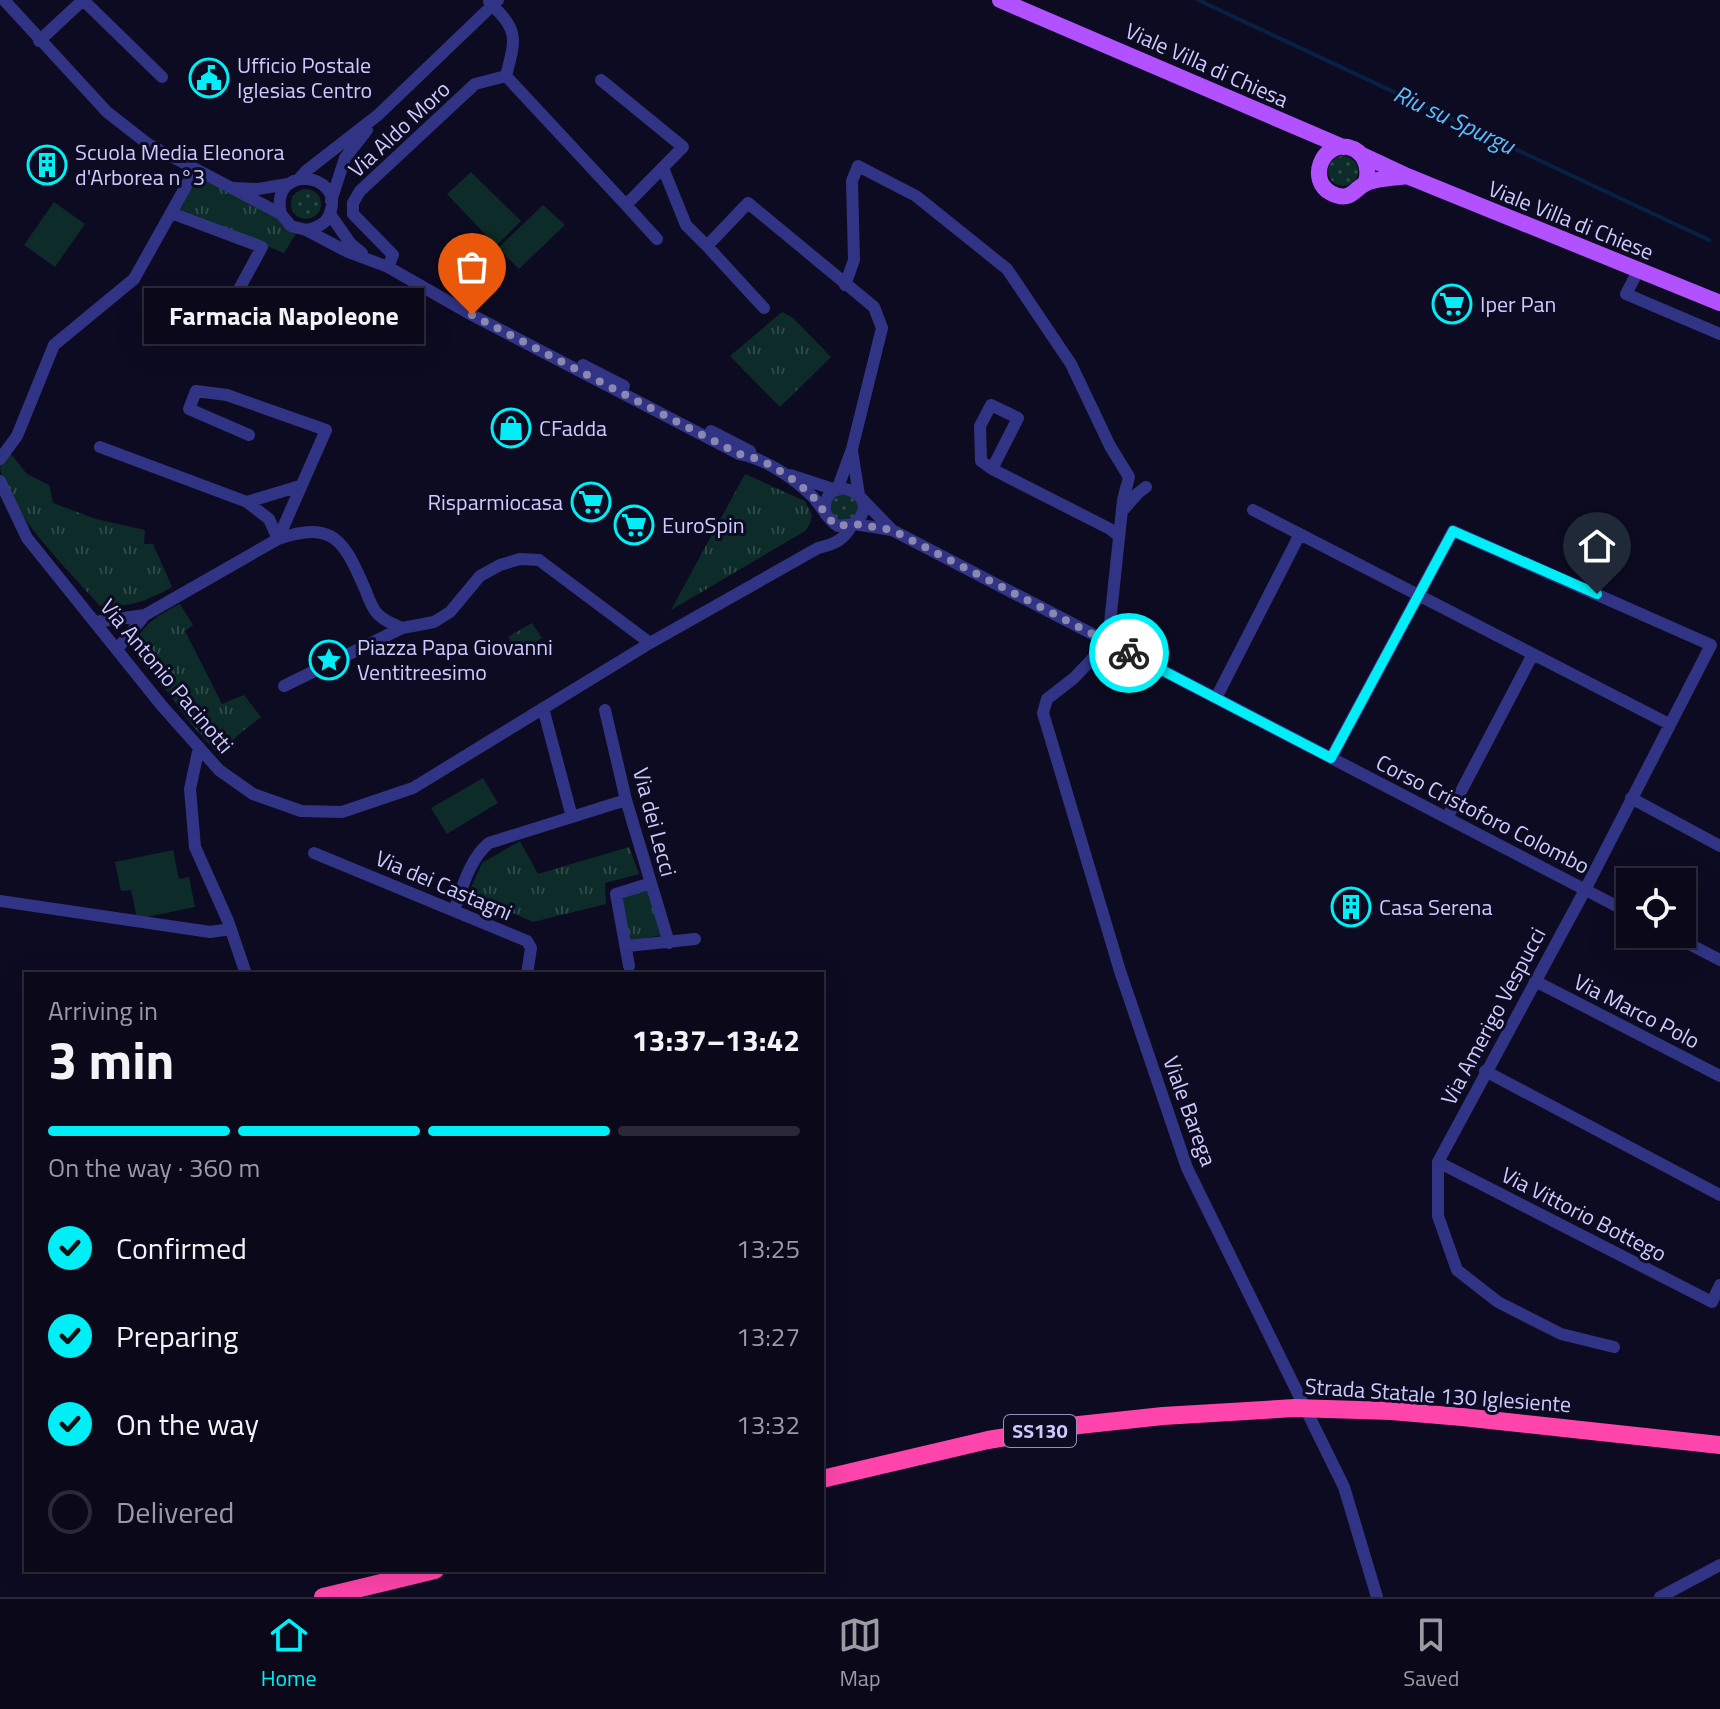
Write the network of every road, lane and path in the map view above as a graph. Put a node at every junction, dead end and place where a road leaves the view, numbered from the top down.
1 (83, 0) edge
2 (498, 0) edge
3 (1000, 0) edge
4 (4, 2) edge
5 (488, 5) edge
6 (39, 41) junction
7 (506, 76) junction
8 (162, 77) dead end
9 (601, 80) dead end
10 (378, 115) junction
11 (1307, 133) junction
12 (1343, 147) junction
13 (1360, 154) junction
14 (1322, 159) junction
15 (663, 168) junction
16 (195, 170) junction
17 (1407, 176) junction
18 (294, 182) junction
19 (1366, 182) junction
20 (231, 188) junction
21 (626, 205) junction
22 (331, 208) junction
23 (171, 213) junction
24 (281, 214) junction
25 (306, 230) junction
26 (657, 239) dead end
27 (707, 246) junction
28 (368, 258) junction
29 (388, 267) junction
30 (1638, 271) junction
31 (845, 285) junction
32 (238, 291) dead end
33 (1720, 303) edge
34 (764, 308) dead end
35 (1720, 334) edge
36 (249, 435) dead end
37 (100, 447) dead end
38 (852, 449) junction
39 (0, 459) edge
40 (992, 469) junction
41 (780, 472) junction
42 (0, 481) edge
43 (300, 486) junction
44 (1146, 487) dead end
45 (836, 490) junction
46 (860, 497) junction
47 (247, 502) junction
48 (1124, 509) junction
49 (1253, 510) dead end
50 (827, 515) junction
51 (853, 524) junction
52 (892, 530) junction
53 (1300, 534) junction
54 (1119, 536) junction
55 (278, 539) junction
56 (818, 548) junction
57 (1420, 596) junction
58 (145, 615) junction
59 (95, 622) junction
60 (402, 628) junction
61 (1108, 642) junction
62 (650, 643) junction
63 (118, 648) junction
64 (1533, 654) junction
65 (284, 686) dead end
66 (1216, 698) junction
67 (543, 708) junction
68 (605, 710) dead end
69 (1669, 724) junction
70 (199, 747) junction
71 (1331, 758) junction
72 (1631, 798) junction
73 (626, 800) junction
74 (572, 817) junction
75 (1447, 818) junction
76 (1720, 846) edge
77 (314, 853) dead end
78 (651, 883) junction
79 (1585, 890) junction
80 (0, 901) edge
81 (1616, 906) edge
82 (454, 911) junction
83 (231, 929) junction
84 (695, 939) dead end
85 (669, 943) junction
86 (627, 946) junction
87 (1696, 948) edge
88 (1720, 960) edge
89 (629, 966) dead end
90 (245, 972) edge
91 (527, 972) edge
92 (1535, 981) junction
93 (1485, 1071) junction
94 (1720, 1076) edge
95 (1438, 1162) junction
96 (1720, 1195) edge
97 (1720, 1285) edge
98 (1614, 1347) dead end
99 (1720, 1445) edge
100 (824, 1479) edge
101 (1720, 1565) edge
102 (427, 1572) edge
103 (323, 1597) edge
104 (1377, 1597) edge
105 (1660, 1597) edge

1 - 6 street
1 - 8 street
2 - 5 street
3 - 11 main road, Viale Villa di Chiesa
4 - 6 street, Corso Cristoforo Colombo
5 - 7 street
5 - 10 street
6 - 16 street, Corso Cristoforo Colombo
7 - 21 street
7 - 29 street, Via Aldo Moro
9 - 15 street
10 - 18 street
10 - 22 street
11 - 12 main road, Viale Villa di Chiesa
11 - 14 main road, Viale Villa di Chiesa
12 - 13 main road, Viale Villa di Chiesa
12 - 14 main road
13 - 17 main road, Viale Villa di Chiesa
13 - 19 main road
14 - 19 main road, Viale Villa di Chiesa
15 - 21 street
15 - 27 street
16 - 20 street, Corso Cristoforo Colombo
16 - 23 street
17 - 19 main road, Viale Villa di Chiesa
17 - 30 main road, Viale Villa di Chiese
18 - 20 street, Corso Cristoforo Colombo
18 - 22 street, Corso Cristoforo Colombo
18 - 24 street
20 - 24 street, Corso Cristoforo Colombo
21 - 26 street
22 - 25 street
22 - 28 street, Corso Cristoforo Colombo
23 - 32 street
23 - 39 street
24 - 25 street, Corso Cristoforo Colombo
25 - 28 street, Corso Cristoforo Colombo
27 - 31 street
27 - 34 street
28 - 29 street, Corso Cristoforo Colombo
29 - 41 street, Corso Cristoforo Colombo
30 - 33 main road, Viale Villa di Chiese
30 - 35 street
31 - 38 street
31 - 48 street
36 - 43 street
37 - 47 street
38 - 45 street
38 - 46 street
40 - 40 street
40 - 54 street
41 - 45 street, Corso Cristoforo Colombo
41 - 50 street, Corso Cristoforo Colombo
42 - 59 street, Via Antonio Pacinotti
43 - 47 street
43 - 55 street
44 - 48 street
45 - 46 street, Corso Cristoforo Colombo
45 - 50 street
46 - 51 street
46 - 52 street, Corso Cristoforo Colombo
47 - 55 street
48 - 54 street
49 - 53 street
50 - 51 street, Corso Cristoforo Colombo
50 - 56 street
51 - 52 street, Corso Cristoforo Colombo
51 - 56 street, Via Antonio Pacinotti
52 - 61 street, Corso Cristoforo Colombo
53 - 57 street
53 - 66 street
54 - 61 street
55 - 58 street
55 - 60 street
56 - 62 street, Via Antonio Pacinotti
57 - 64 street
57 - 69 street, Via Amerigo Vespucci
57 - 71 street
58 - 59 street
58 - 63 street
59 - 63 street, Via Antonio Pacinotti
60 - 62 street
60 - 65 street
61 - 66 street, Corso Cristoforo Colombo
61 - 104 street, Viale Barega
62 - 67 street, Via Antonio Pacinotti
63 - 70 street, Via Antonio Pacinotti
64 - 69 street
64 - 75 street
66 - 71 street, Corso Cristoforo Colombo
67 - 70 street, Via Antonio Pacinotti
67 - 74 street
68 - 73 street, Via dei Lecci
69 - 72 street, Via Amerigo Vespucci
70 - 83 street
71 - 75 street, Corso Cristoforo Colombo
72 - 76 street
72 - 79 street, Via Amerigo Vespucci
73 - 74 street
73 - 78 street, Via dei Lecci
74 - 82 street
75 - 79 street, Corso Cristoforo Colombo
77 - 82 street, Via dei Castagni
78 - 85 street, Via dei Lecci
78 - 86 street
79 - 81 street, Corso Cristoforo Colombo
79 - 92 street, Via Amerigo Vespucci
80 - 83 street
82 - 91 street, Via dei Castagni
83 - 90 street
84 - 85 street
85 - 86 street
86 - 89 street
87 - 88 street
92 - 93 street, Via Amerigo Vespucci
92 - 94 street, Via Marco Polo
93 - 95 street, Via Amerigo Vespucci
93 - 96 street
95 - 97 street, Via Vittorio Bottego
95 - 98 street
99 - 100 highway, Strada Statale 130 Iglesiente / SS130
101 - 105 street
102 - 103 highway

